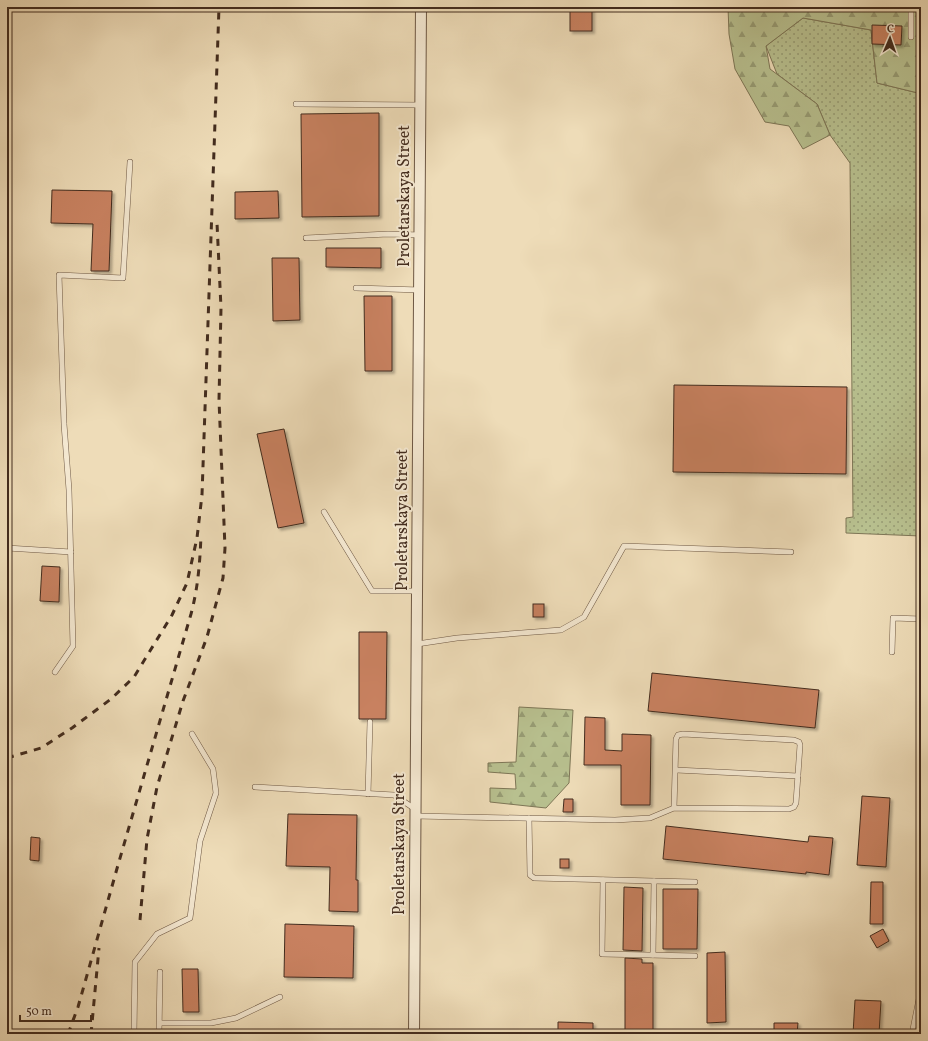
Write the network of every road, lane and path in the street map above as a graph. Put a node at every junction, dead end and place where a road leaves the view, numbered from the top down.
1 (421, 7) edge
2 (911, 7) edge
3 (911, 37) dead end
4 (296, 104) dead end
5 (421, 105) junction
6 (130, 162) dead end
7 (420, 235) junction
8 (306, 238) dead end
9 (356, 288) dead end
10 (420, 290) junction
11 (324, 512) dead end
12 (7, 548) edge
13 (71, 552) junction
14 (791, 552) dead end
15 (417, 591) junction
16 (921, 619) edge
17 (417, 644) junction
18 (892, 652) dead end
19 (55, 672) dead end
20 (370, 722) dead end
21 (192, 734) dead end
22 (676, 770) junction
23 (798, 776) junction
24 (255, 787) dead end
25 (368, 794) junction
26 (674, 808) junction
27 (416, 813) junction
28 (529, 818) junction
29 (603, 880) junction
30 (654, 881) junction
31 (695, 882) dead end
32 (921, 917) edge
33 (921, 923) edge
34 (653, 955) junction
35 (695, 956) dead end
36 (160, 972) dead end
37 (280, 997) dead end
38 (160, 1023) junction
39 (134, 1034) edge
40 (159, 1034) edge
41 (414, 1034) edge
42 (912, 1034) edge

1 - 5 street, Proletarskaya Street
2 - 3 lane
4 - 5 lane
5 - 7 street, Proletarskaya Street
6 - 13 lane
7 - 8 lane
7 - 10 street, Proletarskaya Street
9 - 10 lane
10 - 15 street, Proletarskaya Street
11 - 15 lane
12 - 13 lane
13 - 19 lane
14 - 17 lane
15 - 17 street, Proletarskaya Street
16 - 18 lane
17 - 27 street, Proletarskaya Street
20 - 25 lane
21 - 39 lane
22 - 23 lane
22 - 23 lane
22 - 26 lane
23 - 26 lane
24 - 25 lane
25 - 27 lane
26 - 28 lane
27 - 28 lane
27 - 41 street, Proletarskaya Street
28 - 29 lane
29 - 30 lane
29 - 34 lane
30 - 31 lane
30 - 34 lane
32 - 33 lane
33 - 42 lane
34 - 35 lane
36 - 38 lane
37 - 38 lane
38 - 40 lane

